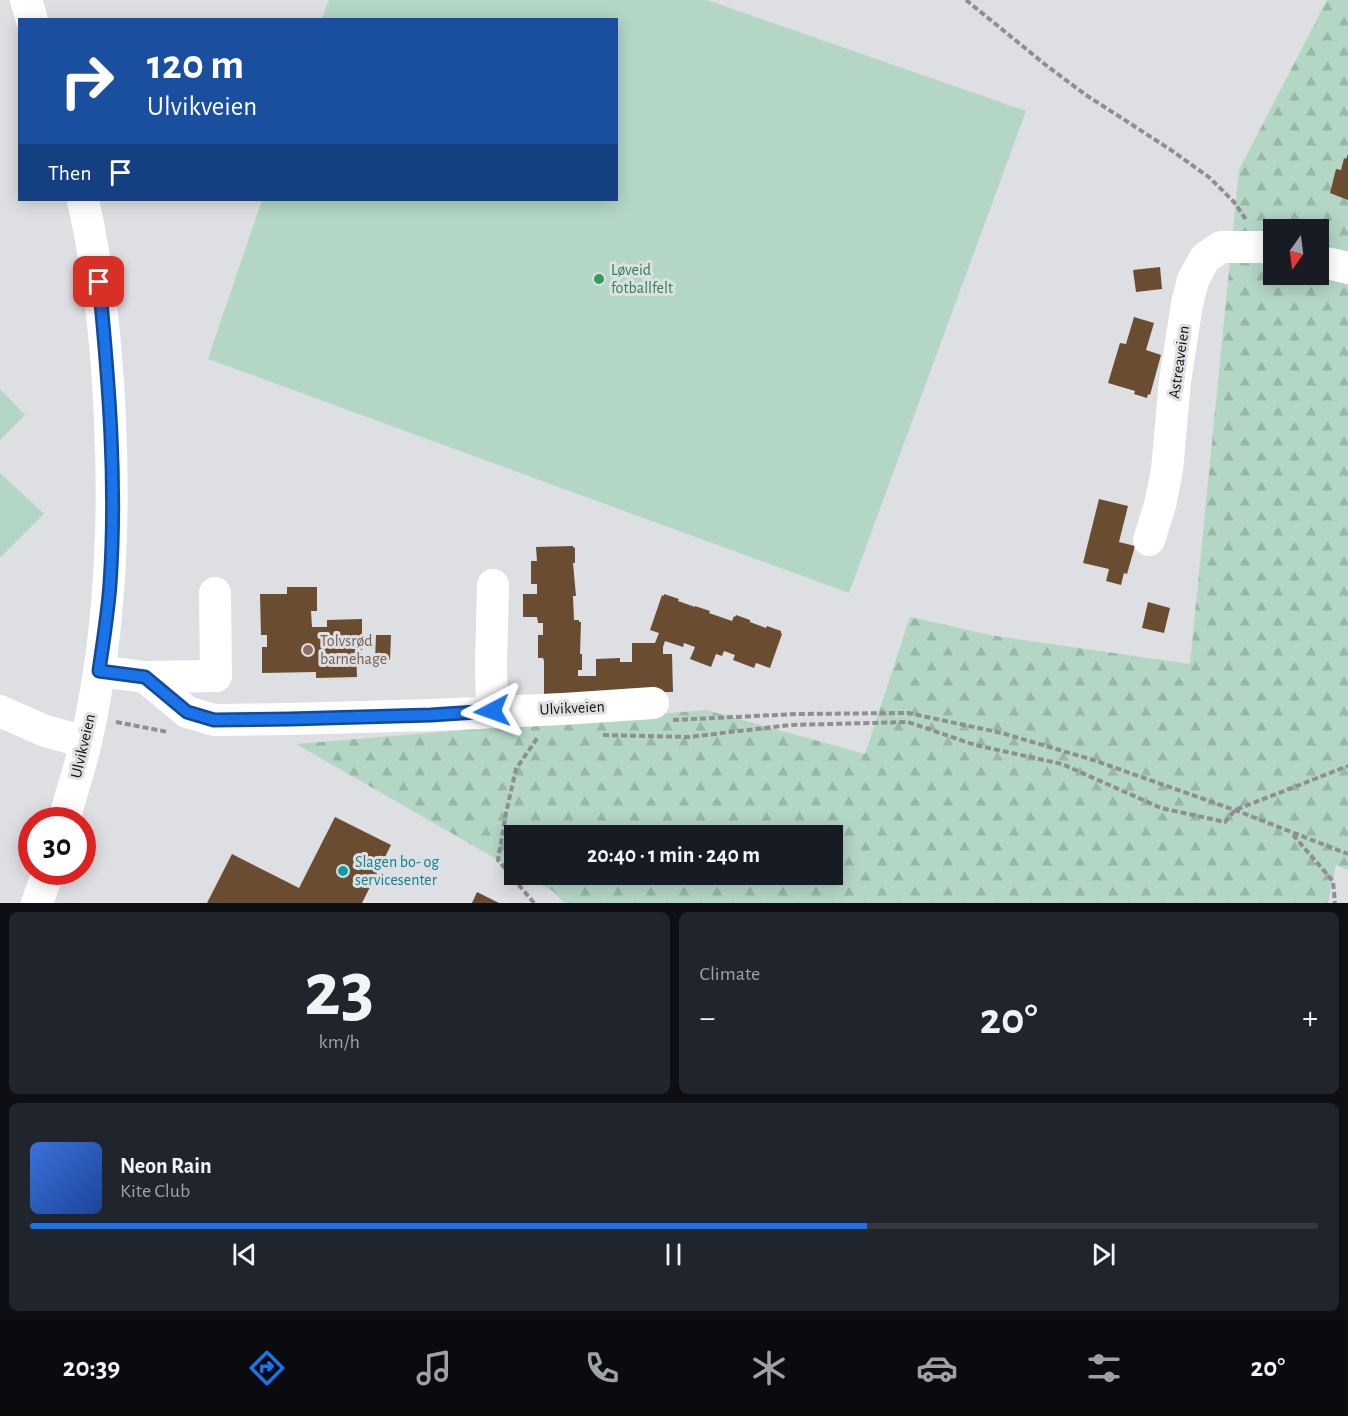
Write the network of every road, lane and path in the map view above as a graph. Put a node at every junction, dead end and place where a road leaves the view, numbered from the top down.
1 (26, 0) edge
2 (966, 0) edge
3 (31, 18) edge
4 (83, 201) edge
5 (1263, 242) edge
6 (1263, 248) edge
7 (1329, 264) edge
8 (1348, 268) edge
9 (1149, 540) dead end
10 (493, 585) dead end
11 (215, 593) dead end
12 (99, 671) junction
13 (145, 677) junction
14 (0, 711) edge
15 (492, 711) junction
16 (659, 711) joint
17 (88, 730) junction
18 (177, 734) dead end
19 (540, 734) dead end
20 (597, 735) dead end
21 (1348, 766) edge
22 (67, 807) edge
23 (1235, 810) junction
24 (1291, 833) junction
25 (1348, 854) edge
26 (43, 885) edge
27 (37, 903) edge
28 (534, 903) edge
29 (1335, 903) edge

1 - 3 street
2 - 5 path
4 - 12 street, Ulvikveien
6 - 9 street, Astreaveien
7 - 8 street
10 - 15 street
11 - 13 street
12 - 13 street
12 - 17 street, Ulvikveien
13 - 15 street, Ulvikveien
14 - 17 street
15 - 16 street, Ulvikveien
16 - 23 path
17 - 18 path
17 - 22 street, Ulvikveien
19 - 28 path
20 - 23 path
21 - 23 path
23 - 24 path
24 - 25 path
24 - 29 path
26 - 27 street

